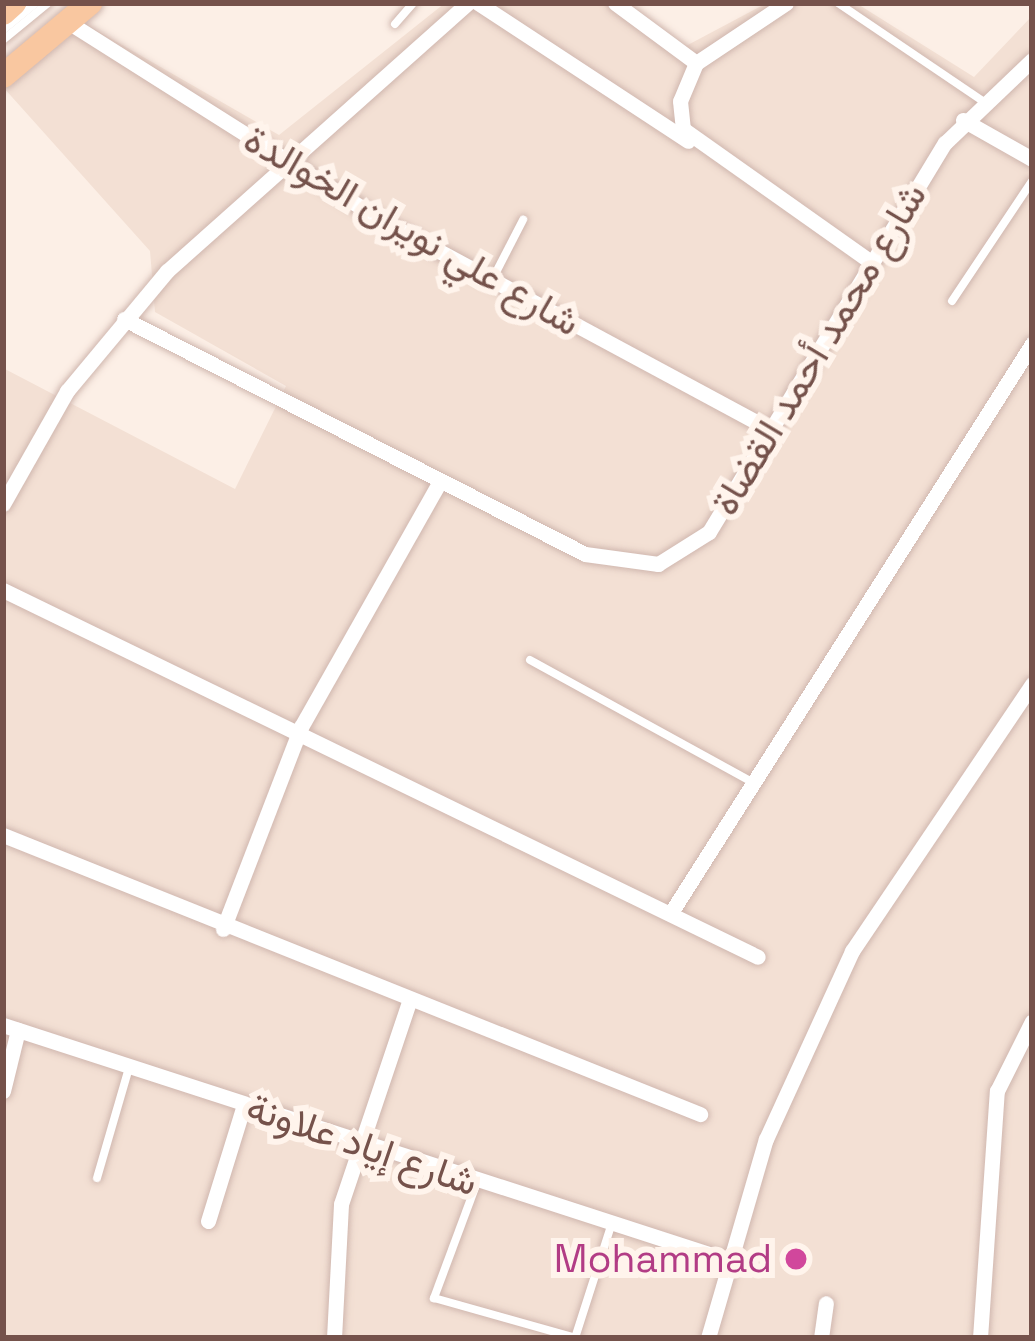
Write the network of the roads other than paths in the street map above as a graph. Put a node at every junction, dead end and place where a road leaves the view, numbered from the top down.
1 (14, 3) edge
2 (36, 3) edge
3 (48, 3) edge
4 (90, 3) edge
5 (413, 3) edge
6 (468, 3) edge
7 (478, 3) edge
8 (615, 3) edge
9 (786, 3) edge
10 (838, 3) edge
11 (3, 13) edge
12 (68, 22) junction
13 (395, 24) dead end
14 (3, 35) edge
15 (1032, 60) edge
16 (696, 63) junction
17 (3, 76) edge
18 (981, 100) junction
19 (963, 120) junction
20 (688, 141) junction
21 (1032, 159) edge
22 (284, 160) junction
23 (1032, 181) edge
24 (523, 220) dead end
25 (872, 262) junction
26 (491, 281) junction
27 (952, 302) dead end
28 (124, 319) junction
29 (1032, 344) edge
30 (764, 426) junction
31 (440, 481) junction
32 (3, 504) edge
33 (3, 590) edge
34 (530, 660) dead end
35 (1029, 692) edge
36 (302, 727) junction
37 (756, 783) junction
38 (3, 836) edge
39 (672, 911) junction
40 (223, 929) junction
41 (758, 957) dead end
42 (408, 1005) junction
43 (1032, 1021) edge
44 (11, 1027) edge
45 (130, 1066) junction
46 (3, 1091) edge
47 (244, 1105) junction
48 (700, 1114) dead end
49 (358, 1142) junction
50 (98, 1178) dead end
51 (476, 1185) junction
52 (208, 1221) dead end
53 (611, 1226) junction
54 (724, 1259) junction
55 (826, 1303) dead end
56 (334, 1338) edge
57 (576, 1338) edge
58 (709, 1338) edge
59 (821, 1338) edge
60 (980, 1338) edge

1 - 11 main road
2 - 14 lane
3 - 14 lane
4 - 12 main road
5 - 13 lane
6 - 22 street
7 - 20 street
8 - 16 street
9 - 16 street
10 - 18 lane
12 - 17 main road
12 - 22 street, شارع علي نويران الخوالدة
15 - 18 street, شارع محمد أحمد القضاة
16 - 20 street
18 - 19 street, شارع محمد أحمد القضاة
19 - 21 street
19 - 25 street, شارع محمد أحمد القضاة
20 - 25 street
22 - 26 street, شارع علي نويران الخوالدة
22 - 28 street
23 - 27 lane
24 - 26 lane
25 - 30 street, شارع محمد أحمد القضاة
26 - 30 street, شارع علي نويران الخوالدة
28 - 31 street, شارع محمد أحمد القضاة
28 - 32 street
29 - 37 street
30 - 31 street, شارع محمد أحمد القضاة
31 - 36 street
33 - 36 street
34 - 37 lane
35 - 54 street
36 - 39 street
36 - 40 street
37 - 39 street
38 - 40 street
39 - 41 street
40 - 42 street
42 - 48 street
42 - 49 street
43 - 60 street
44 - 45 street, شارع إياد علاونة
44 - 46 street
45 - 47 street, شارع إياد علاونة
45 - 50 lane
47 - 49 street, شارع إياد علاونة
47 - 52 street
49 - 51 street, شارع إياد علاونة
49 - 56 street
51 - 53 street, شارع إياد علاونة
51 - 57 lane
53 - 54 street, شارع إياد علاونة
53 - 57 lane
54 - 58 street
55 - 59 street

